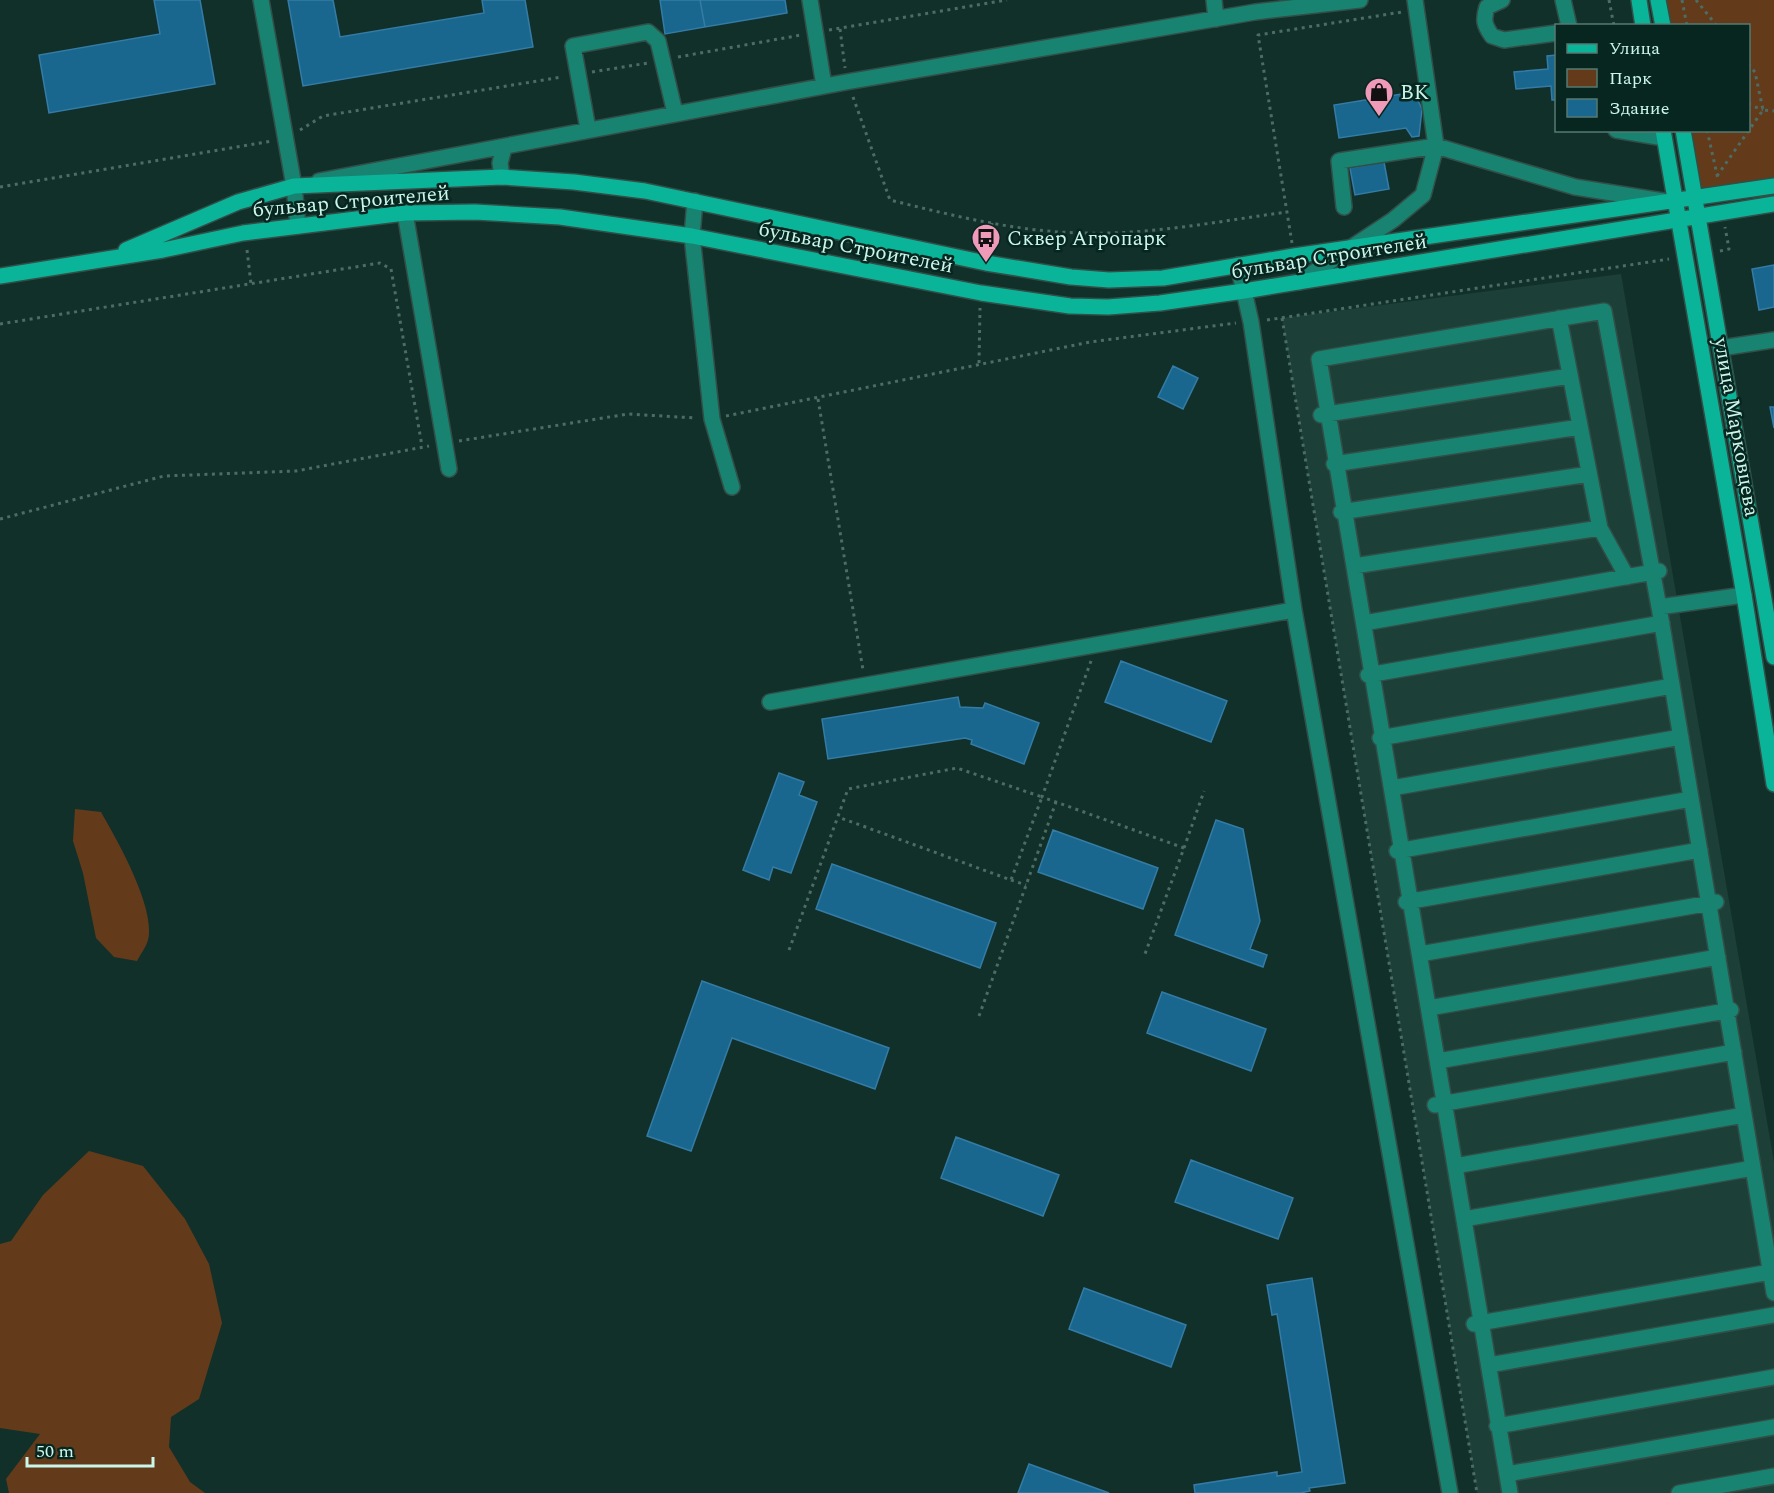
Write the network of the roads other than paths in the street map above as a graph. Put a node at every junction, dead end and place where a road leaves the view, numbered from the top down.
1 (261, 0) edge
2 (810, 0) edge
3 (1214, 0) edge
4 (1359, 0) edge
5 (1415, 0) edge
6 (1502, 0) edge
7 (1563, 0) edge
8 (1639, 0) edge
9 (1658, 0) edge
10 (1216, 18) junction
11 (1569, 24) edge
12 (1643, 24) edge
13 (1663, 24) edge
14 (1555, 33) edge
15 (824, 86) junction
16 (675, 113) junction
17 (588, 129) junction
18 (1640, 132) edge
19 (1683, 132) edge
20 (1663, 134) edge
21 (1436, 146) junction
22 (504, 148) junction
23 (502, 177) junction
24 (294, 186) junction
25 (1774, 186) edge
26 (1696, 200) junction
27 (695, 201) junction
28 (1675, 202) junction
29 (1774, 204) edge
30 (1344, 207) dead end
31 (405, 213) junction
32 (1699, 216) junction
33 (1678, 220) junction
34 (298, 226) junction
35 (692, 236) junction
36 (1350, 248) junction
37 (107, 259) junction
38 (1238, 265) junction
39 (0, 276) edge
40 (1299, 282) junction
41 (1244, 291) junction
42 (1558, 318) junction
43 (1774, 340) edge
44 (1721, 348) junction
45 (1570, 376) junction
46 (1324, 414) junction
47 (1580, 427) junction
48 (1335, 464) junction
49 (449, 469) dead end
50 (1589, 474) junction
51 (732, 487) dead end
52 (1343, 512) junction
53 (1600, 528) junction
54 (1354, 566) junction
55 (1656, 572) junction
56 (1627, 577) junction
57 (1744, 595) junction
58 (1659, 607) junction
59 (1294, 610) junction
60 (1364, 623) junction
61 (1662, 623) junction
62 (1774, 657) edge
63 (1370, 675) junction
64 (1672, 686) junction
65 (770, 702) dead end
66 (1382, 737) junction
67 (1681, 737) junction
68 (1774, 783) edge
69 (1392, 788) junction
70 (1691, 799) junction
71 (1400, 850) junction
72 (1700, 850) junction
73 (1408, 902) junction
74 (1712, 903) junction
75 (1420, 954) junction
76 (1718, 957) junction
77 (1429, 1008) junction
78 (1729, 1010) junction
79 (1734, 1052) junction
80 (1438, 1061) junction
81 (1440, 1104) junction
82 (1744, 1115) junction
83 (1455, 1166) junction
84 (1753, 1168) junction
85 (1464, 1218) junction
86 (1770, 1272) junction
87 (1774, 1293) edge
88 (1774, 1315) edge
89 (1478, 1324) junction
90 (1489, 1365) junction
91 (1774, 1377) edge
92 (1498, 1426) junction
93 (1774, 1427) edge
94 (1507, 1474) junction
95 (1774, 1476) edge
96 (1450, 1493) edge
97 (1510, 1493) edge
98 (1679, 1493) edge

1 - 24 street
2 - 15 street
3 - 10 street
4 - 10 street, бульвар Строителей
5 - 21 street
6 - 14 street
7 - 11 street
8 - 12 main road
9 - 13 main road
10 - 15 street, бульвар Строителей
15 - 16 street, бульвар Строителей
16 - 17 street, бульвар Строителей
16 - 17 street
17 - 22 street, бульвар Строителей
18 - 20 street
19 - 26 main road, улица Марковцева
20 - 28 main road
21 - 28 street
21 - 30 street
21 - 36 street
22 - 23 street
22 - 24 street, бульвар Строителей
23 - 24 main road, бульвар Строителей
23 - 27 main road, бульвар Строителей
24 - 34 street
24 - 37 main road, бульвар Строителей
25 - 26 main road
26 - 28 main road, бульвар Строителей
26 - 32 main road, улица Марковцева
27 - 35 street
27 - 38 main road, бульвар Строителей
28 - 33 main road, улица Марковцева
28 - 36 main road, бульвар Строителей
29 - 32 main road, бульвар Строителей
31 - 34 main road, бульвар Строителей
31 - 35 main road, бульвар Строителей
31 - 49 street
32 - 33 main road, бульвар Строителей
32 - 44 main road, улица Марковцева
33 - 40 main road, бульвар Строителей
33 - 57 main road, улица Марковцева
34 - 37 main road, бульвар Строителей
35 - 41 main road, бульвар Строителей
35 - 51 street
36 - 38 main road, бульвар Строителей
36 - 40 street
37 - 39 main road, бульвар Строителей
38 - 41 street
40 - 41 main road, бульвар Строителей
41 - 59 street
42 - 45 street
42 - 46 street
42 - 55 street
43 - 44 street
44 - 62 main road, улица Марковцева
45 - 46 street
45 - 47 street
46 - 48 street
47 - 48 street
47 - 50 street
48 - 52 street
50 - 52 street
50 - 53 street
52 - 54 street
53 - 54 street
53 - 56 street
54 - 60 street
55 - 56 street
55 - 58 street
56 - 60 street
57 - 58 street
57 - 68 main road, улица Марковцева
58 - 61 street
59 - 65 street
59 - 96 street
60 - 63 street
61 - 63 street
61 - 64 street
63 - 66 street
64 - 66 street
64 - 67 street
66 - 69 street
67 - 69 street
67 - 70 street
69 - 71 street
70 - 71 street
70 - 72 street
71 - 73 street
72 - 73 street
72 - 74 street
73 - 75 street
74 - 75 street
74 - 76 street
75 - 77 street
76 - 77 street
76 - 78 street
77 - 80 street
78 - 79 street
78 - 80 street
79 - 81 street
79 - 82 street
80 - 81 street
81 - 83 street
82 - 83 street
82 - 84 street
83 - 85 street
84 - 85 street
84 - 86 street
85 - 89 street
86 - 87 street
86 - 89 street
88 - 90 street
89 - 90 street
90 - 92 street
91 - 92 street
92 - 94 street
93 - 94 street
94 - 97 street
95 - 98 street

